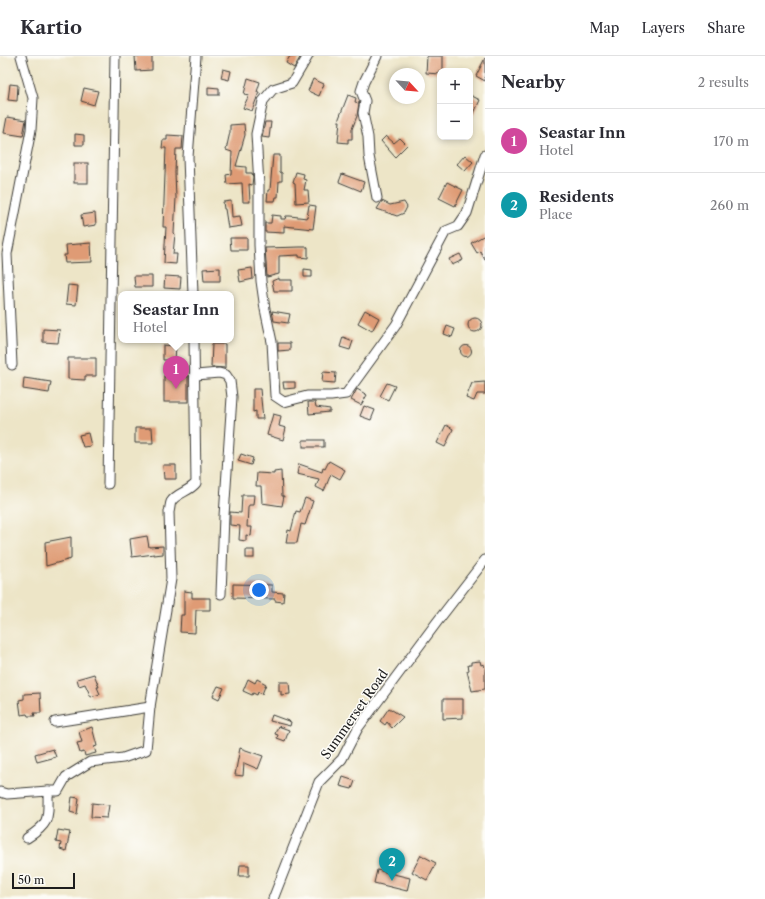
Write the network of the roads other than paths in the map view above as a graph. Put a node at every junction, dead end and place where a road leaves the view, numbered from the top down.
1 (21, 56) edge
2 (115, 56) edge
3 (196, 56) edge
4 (308, 56) edge
5 (377, 56) edge
6 (485, 155) edge
7 (377, 198) dead end
8 (193, 291) edge
9 (194, 343) edge
10 (12, 365) dead end
11 (196, 375) junction
12 (108, 484) dead end
13 (485, 560) edge
14 (221, 594) dead end
15 (150, 707) junction
16 (56, 722) dead end
17 (48, 791) junction
18 (0, 792) edge
19 (27, 838) dead end
20 (274, 899) edge

1 - 10 street
2 - 12 street
3 - 8 street
4 - 6 street
5 - 7 street
9 - 11 street
11 - 14 street
11 - 15 street
13 - 20 street, Summerset Road
15 - 16 street
15 - 17 street
17 - 18 street
17 - 19 street

